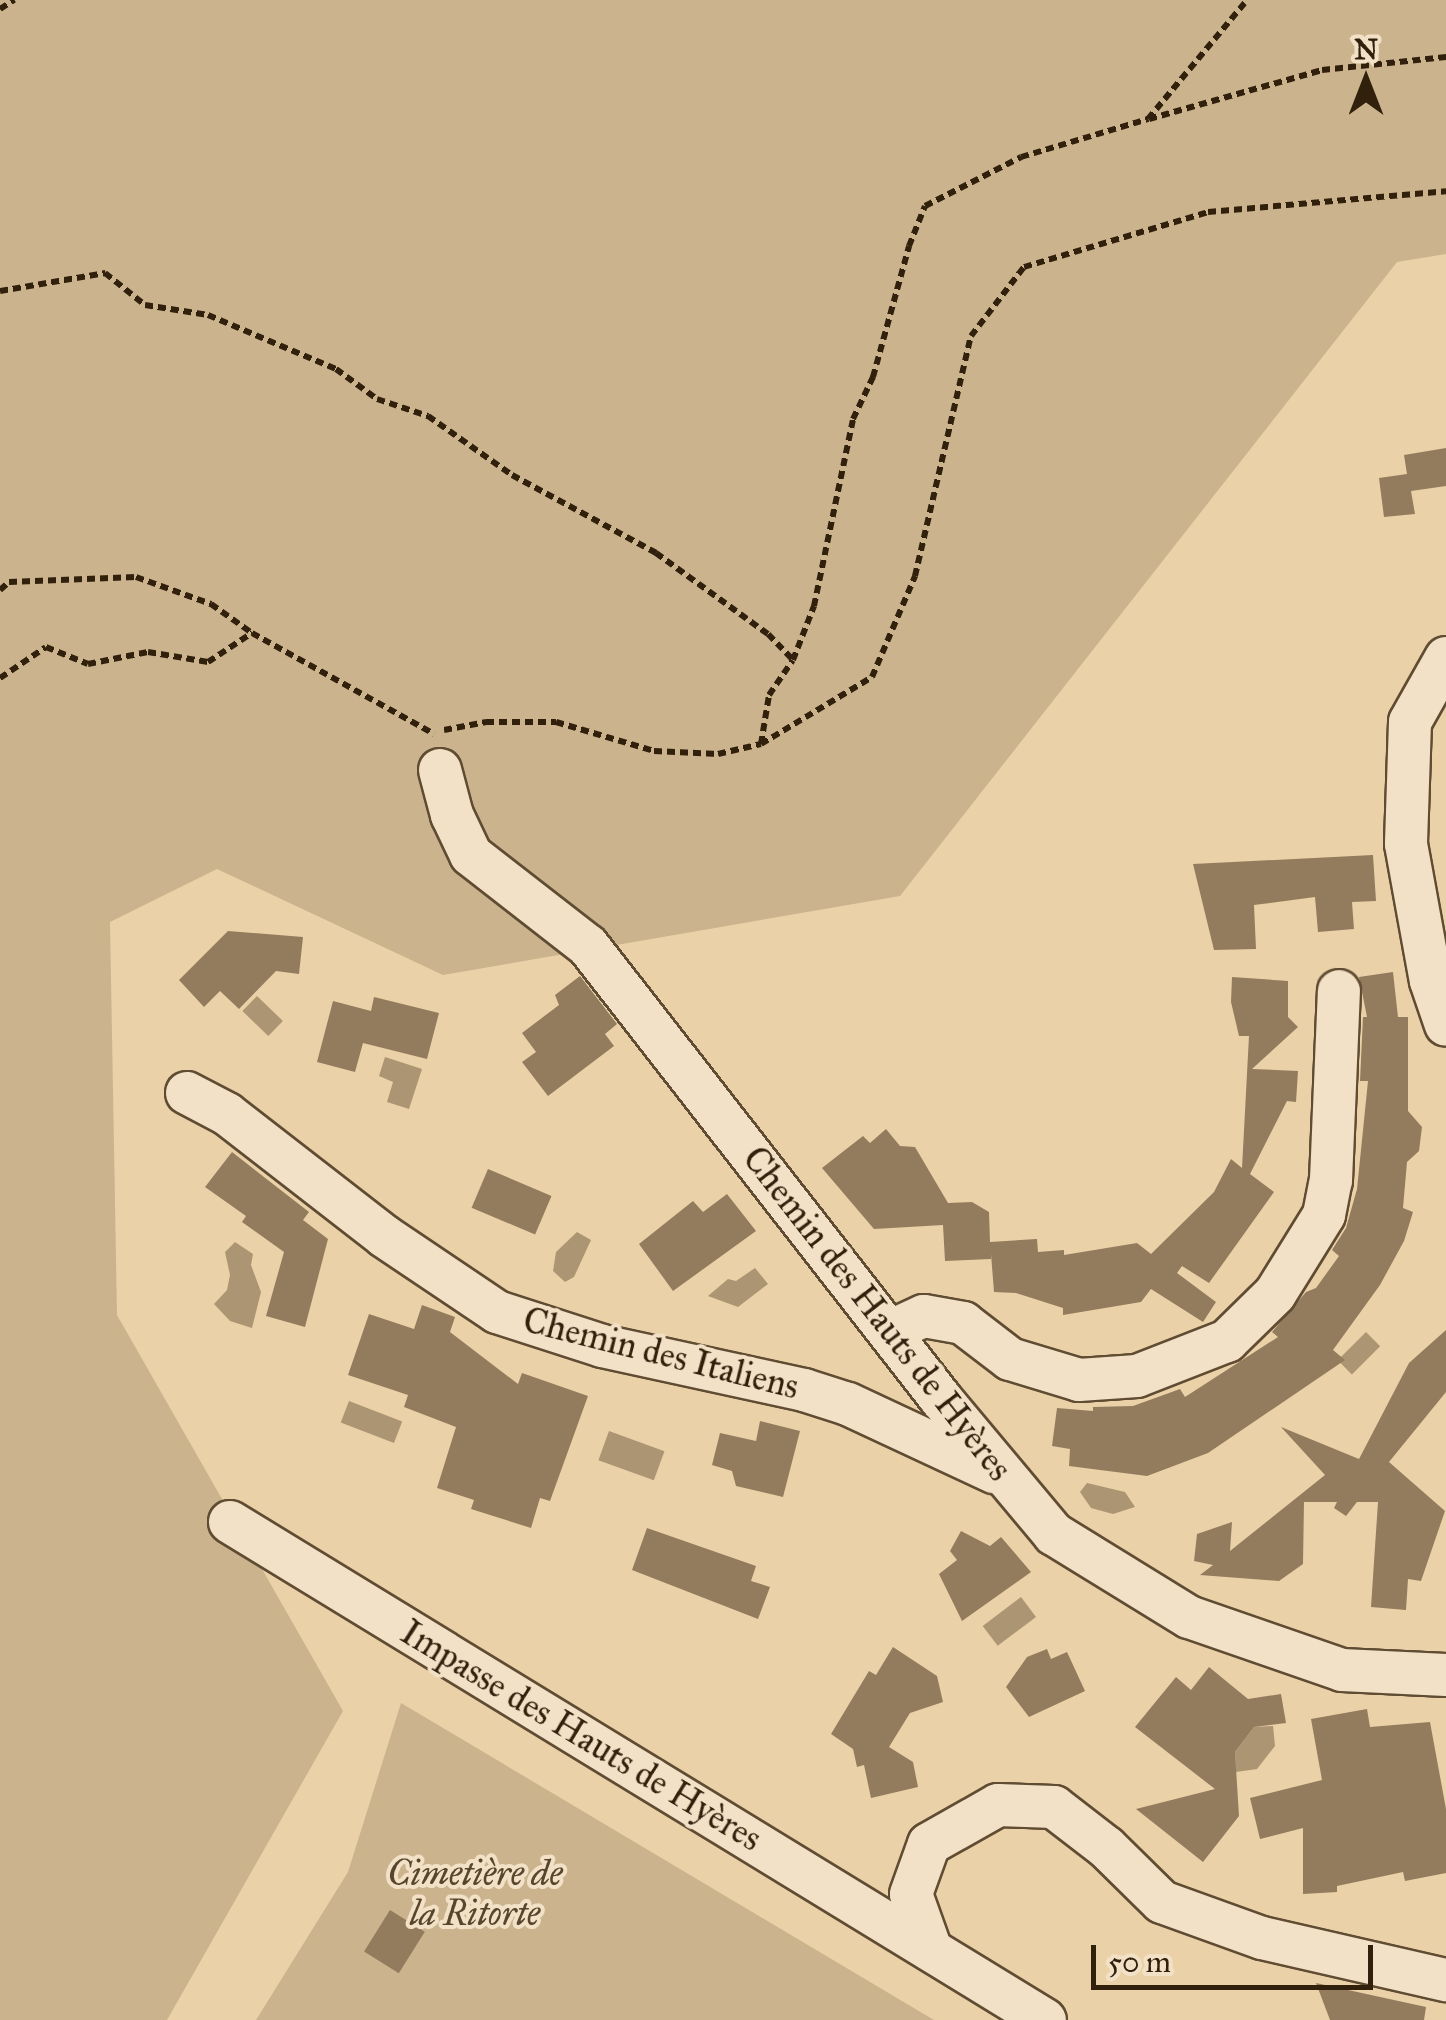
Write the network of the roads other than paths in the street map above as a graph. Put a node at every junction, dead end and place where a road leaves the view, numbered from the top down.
1 (1446, 658) edge
2 (437, 751) road end
3 (1339, 991) dead end
4 (1446, 1025) edge
5 (187, 1093) dead end
6 (889, 1332) junction
7 (1007, 1479) junction
8 (230, 1522) dead end
9 (1446, 1676) edge
10 (931, 1950) junction
11 (1446, 1980) edge
12 (1046, 2020) edge

1 - 4 street
2 - 6 street, Chemin des Hauts de Hyères
3 - 6 street
5 - 7 street, Chemin des Italiens
6 - 7 street, Chemin des Hauts de Hyères
7 - 9 street, Chemin des Hauts de Hyères
8 - 10 street, Impasse des Hauts de Hyères
10 - 11 street
10 - 12 street

